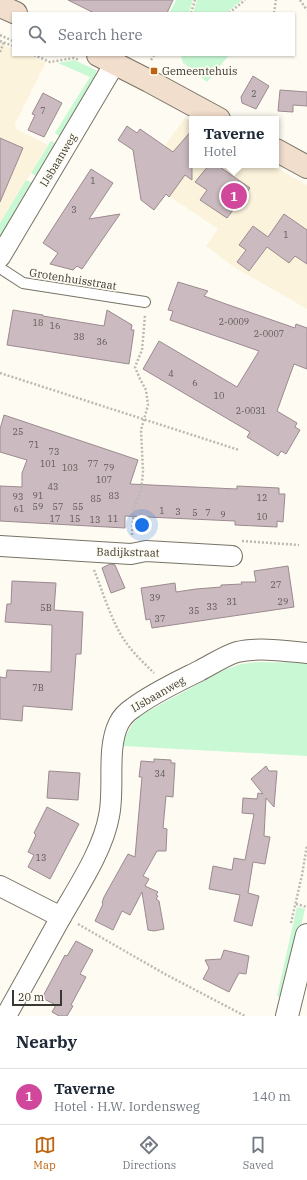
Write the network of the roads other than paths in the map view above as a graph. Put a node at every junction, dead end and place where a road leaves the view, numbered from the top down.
1 (0, 6) edge
2 (14, 12) edge
3 (0, 20) edge
4 (9, 34) edge
5 (98, 60) edge
6 (213, 116) edge
7 (279, 152) edge
8 (307, 167) edge
9 (0, 257) edge
10 (0, 268) edge
11 (145, 302) road end
12 (0, 546) edge
13 (232, 556) road end
14 (307, 653) edge
15 (0, 886) edge
16 (61, 917) junction
17 (307, 935) edge
18 (6, 1016) edge
19 (287, 1016) edge

1 - 2 main road
3 - 4 main road
5 - 6 main road
5 - 9 street, IJsbaanweg
7 - 8 main road
10 - 11 lane, Grotenhuisstraat
12 - 13 street, Badijkstraat
14 - 16 street, IJsbaanweg
15 - 16 street
16 - 18 street, IJsbaanweg
17 - 19 street

